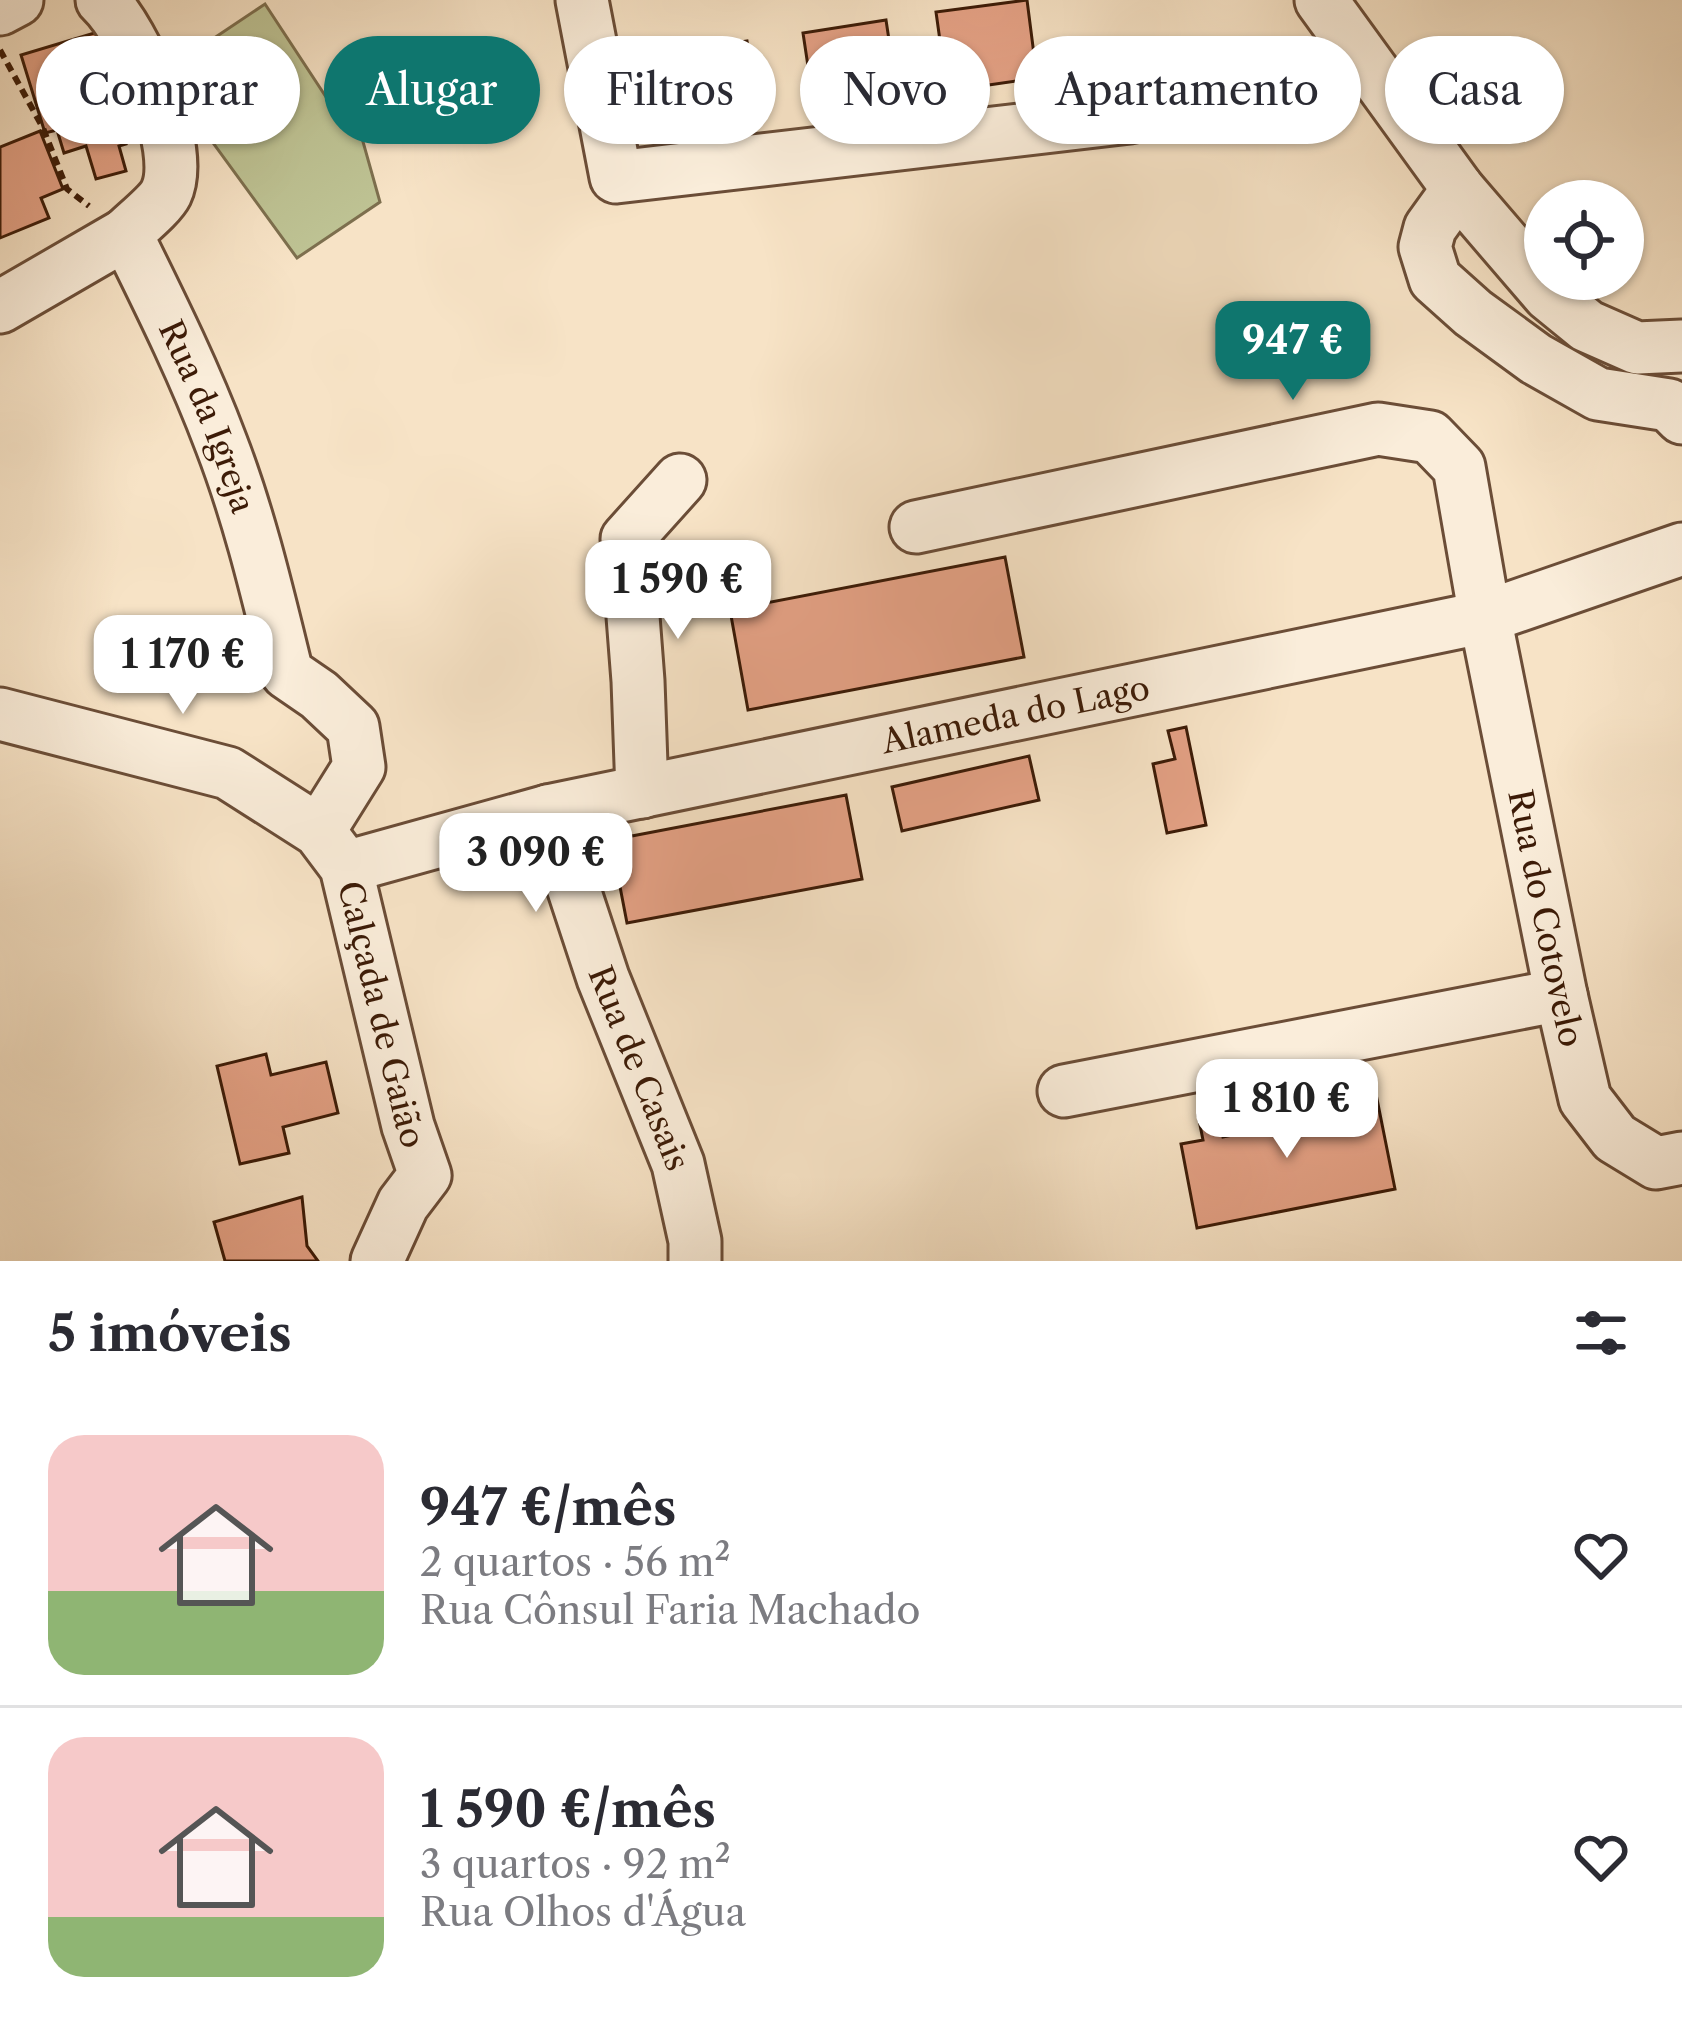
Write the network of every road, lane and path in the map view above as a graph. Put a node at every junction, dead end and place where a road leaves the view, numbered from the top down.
1 (17, 0) edge
2 (102, 0) edge
3 (581, 0) edge
4 (1321, 0) edge
5 (0, 9) edge
6 (0, 50) edge
7 (1014, 131) edge
8 (1458, 189) junction
9 (126, 234) junction
10 (0, 308) edge
11 (1682, 346) edge
12 (1682, 418) edge
13 (680, 479) dead end
14 (916, 527) dead end
15 (1682, 549) edge
16 (1485, 617) junction
17 (0, 714) edge
18 (642, 792) junction
19 (548, 811) junction
20 (332, 849) junction
21 (1562, 995) junction
22 (1064, 1091) dead end
23 (1682, 1158) edge
24 (376, 1261) edge
25 (695, 1261) edge

1 - 5 street
2 - 9 street
3 - 7 street
4 - 8 street
6 - 9 path
8 - 11 street
8 - 12 street
9 - 10 street
9 - 20 street, Rua da Igreja
13 - 18 street
14 - 16 street, Rua do Cotovelo
15 - 16 street, Alameda do Lago
16 - 18 street, Alameda do Lago
16 - 21 street, Rua do Cotovelo
17 - 20 street
18 - 19 street, Alameda do Lago
19 - 20 street, Alameda do Lago
19 - 25 street, Rua de Casais
20 - 24 street, Calçada de Gaião
21 - 22 street
21 - 23 street, Rua do Cotovelo

